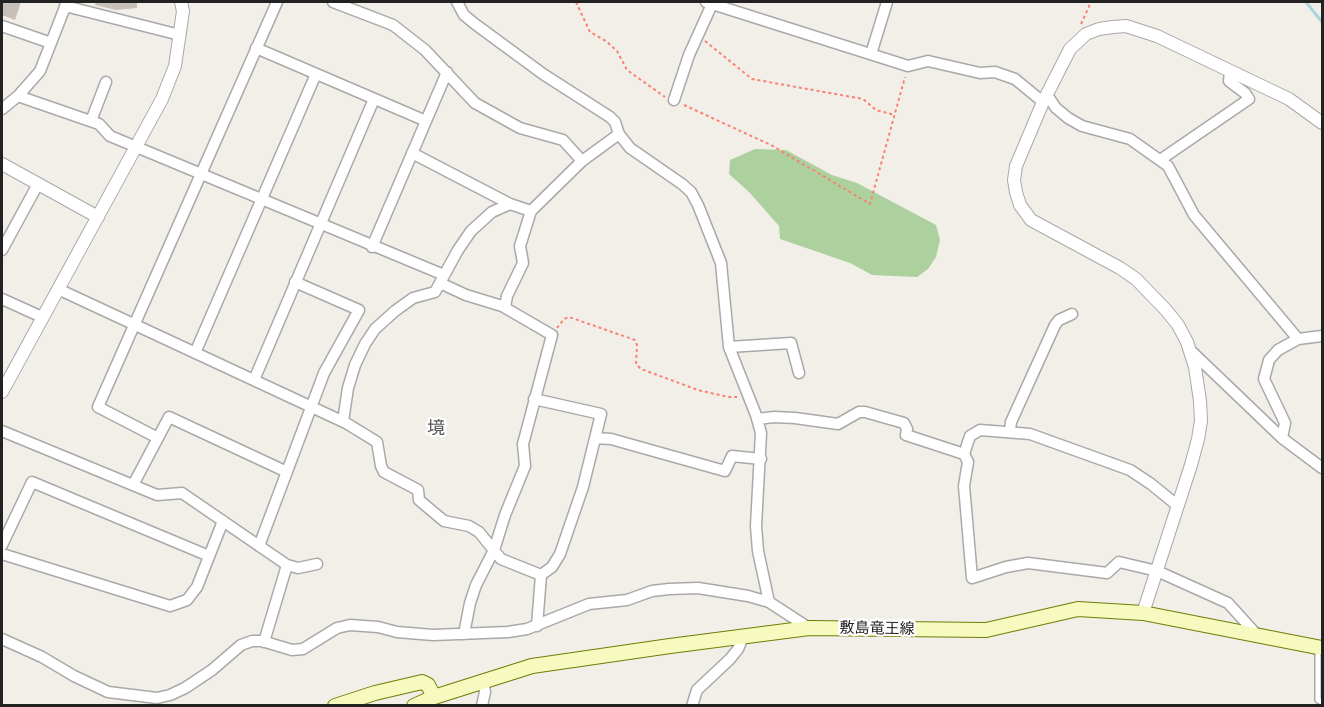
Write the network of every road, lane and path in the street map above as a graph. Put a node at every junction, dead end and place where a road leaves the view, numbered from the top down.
1 (181, 2) edge
2 (277, 2) edge
3 (333, 2) edge
4 (458, 2) edge
5 (576, 2) edge
6 (710, 2) edge
7 (887, 2) edge
8 (66, 4) edge
9 (2, 26) edge
10 (180, 35) junction
11 (698, 35) junction
12 (51, 43) junction
13 (256, 48) junction
14 (871, 54) junction
15 (908, 66) junction
16 (1230, 71) junction
17 (447, 72) junction
18 (316, 74) junction
19 (106, 82) dead end
20 (18, 96) junction
21 (1045, 98) junction
22 (374, 99) junction
23 (674, 100) junction
24 (2, 110) edge
25 (896, 116) junction
26 (91, 121) junction
27 (426, 121) junction
28 (1323, 123) edge
29 (619, 134) junction
30 (136, 146) junction
31 (412, 153) junction
32 (1160, 160) junction
33 (582, 161) junction
34 (2, 164) edge
35 (202, 174) junction
36 (38, 184) junction
37 (261, 199) junction
38 (510, 204) junction
39 (531, 211) junction
40 (98, 217) junction
41 (320, 225) junction
42 (372, 247) junction
43 (2, 250) edge
44 (442, 279) junction
45 (295, 282) junction
46 (58, 290) junction
47 (2, 298) edge
48 (505, 307) junction
49 (1072, 314) dead end
50 (42, 317) junction
51 (135, 325) junction
52 (552, 335) junction
53 (1323, 336) edge
54 (1298, 339) junction
55 (729, 347) junction
56 (1189, 349) junction
57 (195, 353) junction
58 (799, 373) dead end
59 (254, 380) junction
60 (2, 392) edge
61 (749, 397) junction
62 (534, 399) junction
63 (311, 407) junction
64 (757, 419) junction
65 (343, 422) junction
66 (2, 431) edge
67 (1010, 431) junction
68 (158, 438) junction
69 (595, 438) junction
70 (1282, 438) junction
71 (964, 454) junction
72 (761, 459) junction
73 (1323, 468) edge
74 (287, 472) junction
75 (133, 485) junction
76 (1178, 506) junction
77 (223, 521) junction
78 (2, 545) edge
79 (259, 546) junction
80 (494, 550) junction
81 (2, 554) edge
82 (209, 556) junction
83 (317, 564) dead end
84 (287, 566) junction
85 (1156, 571) junction
86 (541, 575) junction
87 (769, 602) junction
88 (1143, 613) junction
89 (537, 626) junction
90 (809, 628) junction
91 (465, 634) junction
92 (1257, 635) junction
93 (743, 636) junction
94 (2, 639) edge
95 (264, 642) junction
96 (1320, 648) edge
97 (483, 681) junction
98 (434, 697) junction
99 (153, 702) edge
100 (1323, 702) edge
101 (335, 705) edge
102 (414, 705) edge
103 (482, 705) edge
104 (692, 705) edge

1 - 10 street
2 - 13 street
3 - 17 street
4 - 29 street
5 - 23 path
6 - 11 street
6 - 14 street
7 - 14 street
8 - 10 street
8 - 12 street
9 - 12 street
10 - 30 street
11 - 23 street
11 - 25 path
12 - 20 street
13 - 18 street
13 - 35 street
14 - 15 street
15 - 21 street
15 - 25 path
16 - 21 street
16 - 28 street
16 - 32 street
17 - 27 street
17 - 33 street
18 - 22 street
18 - 37 street
19 - 26 street
20 - 24 street
20 - 26 street
21 - 32 street
21 - 56 street
22 - 27 street
22 - 41 street
23 - 25 path
26 - 30 street
27 - 31 street
29 - 33 street
29 - 55 street
30 - 35 street
30 - 40 street
31 - 38 street
31 - 42 street
32 - 54 street
33 - 39 street
34 - 36 street
35 - 37 street
35 - 51 street
36 - 40 street
36 - 43 street
37 - 41 street
37 - 57 street
38 - 39 street
38 - 44 street
39 - 48 street
40 - 46 street
41 - 42 street
41 - 45 street
42 - 44 street
44 - 48 street
44 - 65 street
45 - 59 street
45 - 63 street
46 - 50 street
46 - 51 street
47 - 50 street
48 - 52 street
49 - 67 street
50 - 60 street
51 - 57 street
51 - 68 street
52 - 61 path
52 - 62 street
53 - 54 street
54 - 70 street
55 - 58 street
55 - 61 street
56 - 70 street
56 - 76 street
57 - 59 street
59 - 63 street
61 - 64 street
62 - 69 street
62 - 80 street
63 - 65 street
63 - 74 street
64 - 71 street
64 - 72 street
65 - 80 street
66 - 75 street
67 - 71 street
67 - 76 street
68 - 74 street
68 - 75 street
69 - 72 street
69 - 86 street
70 - 73 street
71 - 85 street
72 - 87 street
74 - 79 street
75 - 77 street
76 - 85 street
77 - 79 street
77 - 82 street
78 - 82 street
79 - 84 street
80 - 86 street
80 - 91 street
81 - 82 street
83 - 84 street
84 - 95 street
85 - 88 street
85 - 92 street
86 - 89 street
87 - 89 street
87 - 90 street
88 - 90 main road, 敷島竜王線
88 - 92 main road, 敷島竜王線
89 - 91 street
90 - 93 main road, 敷島竜王線
91 - 95 street
92 - 96 main road, 敷島竜王線
93 - 97 main road, 敷島竜王線
93 - 104 street
94 - 99 street
95 - 99 street
96 - 100 lane
97 - 98 main road, 敷島竜王線
97 - 103 street
98 - 101 main road
98 - 102 main road, 敷島竜王線

